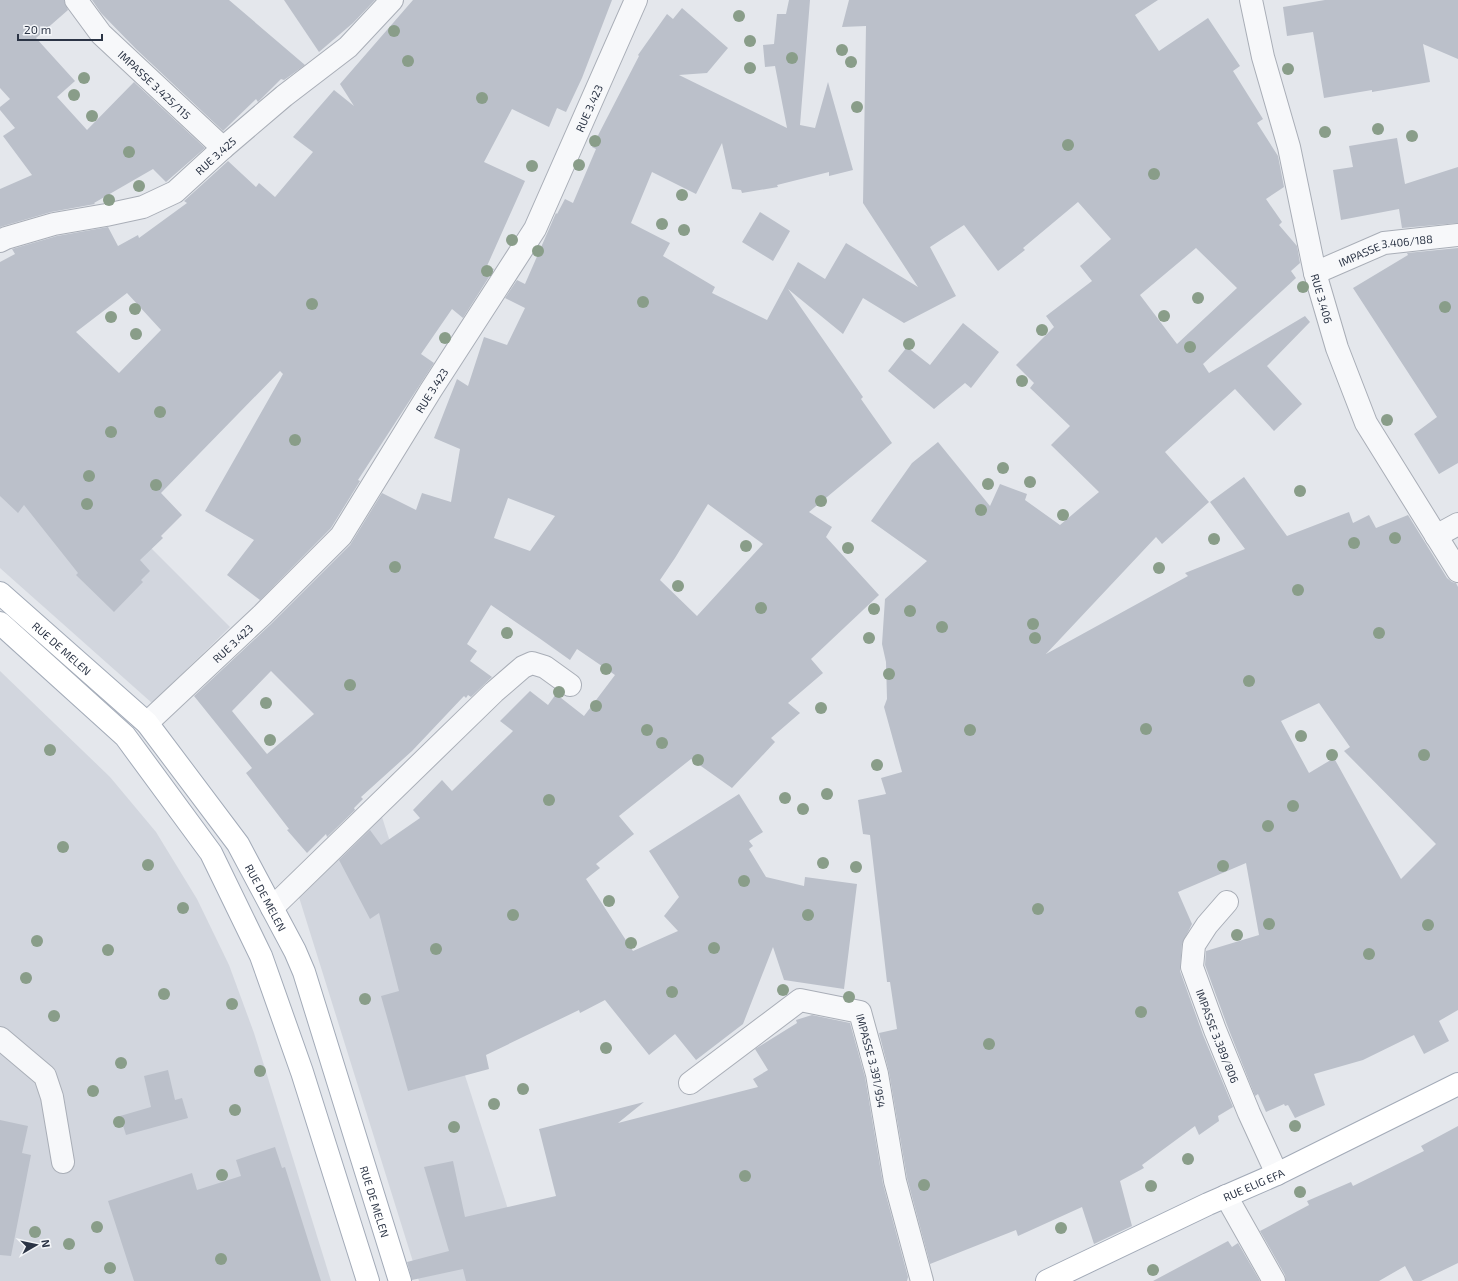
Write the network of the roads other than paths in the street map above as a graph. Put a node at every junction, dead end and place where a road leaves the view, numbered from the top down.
1 (76, 0) edge
2 (392, 0) edge
3 (636, 0) edge
4 (1251, 0) edge
5 (223, 148) junction
6 (1458, 235) edge
7 (0, 241) edge
8 (1314, 273) junction
9 (1458, 524) edge
10 (1436, 536) junction
11 (1458, 571) edge
12 (0, 593) edge
13 (0, 623) edge
14 (570, 685) dead end
15 (147, 723) junction
16 (1227, 902) dead end
17 (272, 908) junction
18 (0, 1038) edge
19 (690, 1083) dead end
20 (1457, 1086) edge
21 (63, 1162) dead end
22 (1277, 1174) junction
23 (1226, 1196) junction
24 (368, 1281) edge
25 (400, 1281) edge
26 (922, 1281) edge
27 (1047, 1281) edge
28 (1274, 1281) edge

1 - 5 street, IMPASSE 3.425/115
2 - 5 street, RUE 3.425
3 - 15 street, RUE 3.423
4 - 8 street, RUE 3.406
5 - 7 street, RUE 3.425
6 - 8 street, IMPASSE 3.406/188
8 - 10 street, RUE 3.406
9 - 10 street
10 - 11 street, RUE 3.406
12 - 15 main road, RUE DE MELEN
13 - 24 main road, RUE DE MELEN
14 - 17 street
15 - 17 main road, RUE DE MELEN
16 - 22 street, IMPASSE 3.389/806
17 - 25 main road, RUE DE MELEN
18 - 21 street
19 - 26 street, IMPASSE 3.391/954
20 - 22 main road, RUE ELIG EFA
22 - 23 main road, RUE ELIG EFA
23 - 27 main road, RUE ELIG EFA
23 - 28 street

